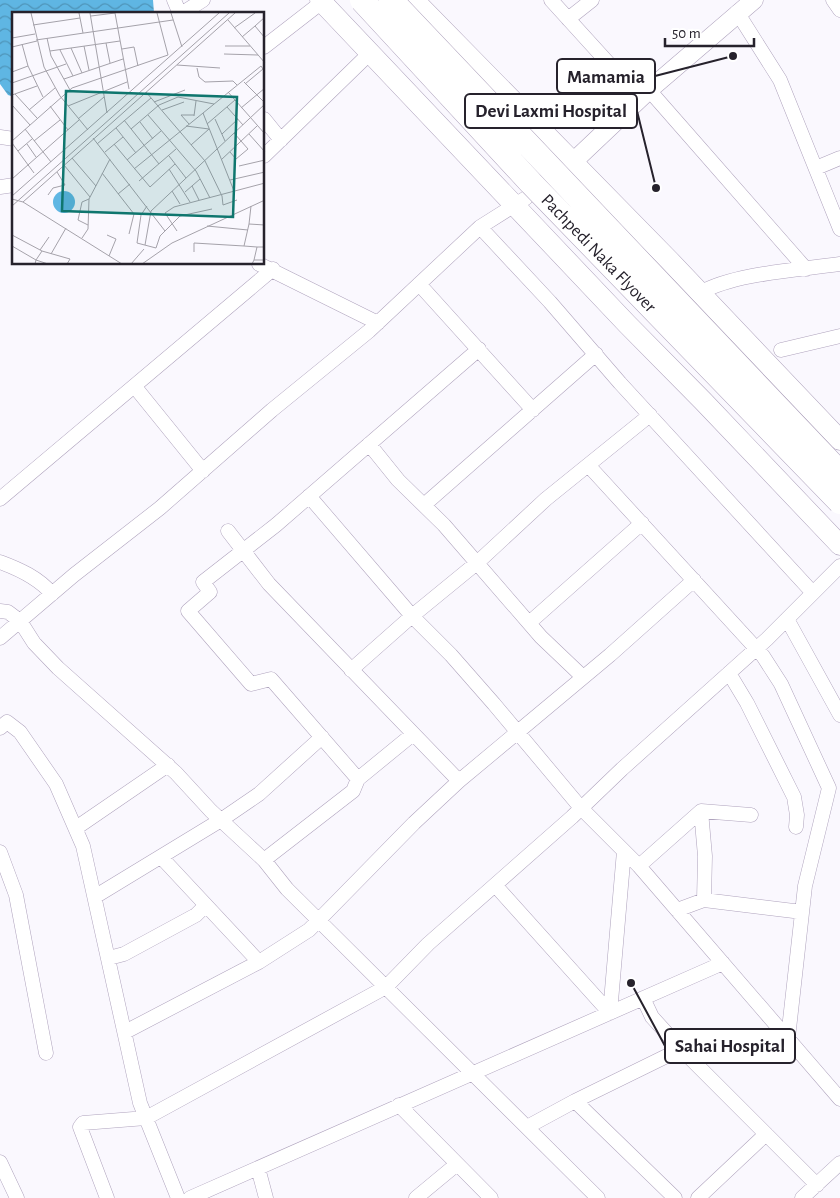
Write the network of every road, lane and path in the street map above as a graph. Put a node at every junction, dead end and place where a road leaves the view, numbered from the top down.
1 (174, 0) edge
2 (203, 0) edge
3 (362, 0) edge
4 (391, 0) edge
5 (414, 0) edge
6 (551, 0) edge
7 (592, 0) edge
8 (754, 0) edge
9 (833, 0) edge
10 (321, 1) edge
11 (840, 10) edge
12 (179, 12) edge
13 (183, 12) edge
14 (737, 12) junction
15 (568, 19) junction
16 (265, 46) edge
17 (370, 53) junction
18 (644, 94) junction
19 (265, 119) edge
20 (281, 140) junction
21 (265, 155) edge
22 (840, 158) edge
23 (570, 164) junction
24 (816, 168) junction
25 (520, 201) junction
26 (480, 227) junction
27 (840, 229) edge
28 (840, 264) edge
29 (262, 265) edge
30 (273, 269) junction
31 (806, 269) junction
32 (419, 284) junction
33 (700, 293) junction
34 (378, 323) junction
35 (840, 336) edge
36 (479, 349) junction
37 (781, 350) dead end
38 (596, 354) junction
39 (135, 386) junction
40 (533, 410) junction
41 (650, 415) junction
42 (840, 440) edge
43 (369, 444) junction
44 (588, 465) junction
45 (203, 471) junction
46 (840, 473) edge
47 (309, 496) junction
48 (0, 499) edge
49 (840, 502) edge
50 (424, 505) junction
51 (642, 524) junction
52 (228, 531) dead end
53 (840, 545) edge
54 (243, 550) junction
55 (0, 562) edge
56 (478, 562) junction
57 (840, 566) edge
58 (694, 580) junction
59 (813, 593) junction
60 (52, 594) junction
61 (0, 611) edge
62 (412, 616) junction
63 (787, 618) junction
64 (20, 621) junction
65 (529, 623) junction
66 (0, 638) edge
67 (755, 649) junction
68 (351, 670) junction
69 (728, 673) junction
70 (583, 677) junction
71 (840, 715) edge
72 (0, 728) edge
73 (518, 733) junction
74 (413, 734) junction
75 (322, 737) junction
76 (168, 765) junction
77 (358, 779) junction
78 (460, 781) junction
79 (581, 808) junction
80 (701, 811) junction
81 (751, 815) dead end
82 (221, 820) junction
83 (796, 827) dead end
84 (76, 828) junction
85 (624, 851) junction
86 (0, 852) edge
87 (161, 857) junction
88 (264, 860) junction
89 (639, 866) junction
90 (495, 885) junction
91 (96, 896) junction
92 (704, 900) junction
93 (205, 906) junction
94 (677, 910) junction
95 (802, 912) junction
96 (318, 920) junction
97 (109, 958) junction
98 (259, 962) junction
99 (723, 964) junction
100 (386, 987) junction
101 (643, 998) junction
102 (610, 1012) junction
103 (125, 1032) junction
104 (788, 1038) junction
105 (681, 1049) junction
106 (46, 1053) dead end
107 (472, 1072) junction
108 (840, 1099) edge
109 (575, 1101) junction
110 (398, 1105) junction
111 (146, 1118) junction
112 (527, 1127) junction
113 (766, 1134) junction
114 (0, 1162) edge
115 (840, 1163) edge
116 (457, 1164) junction
117 (258, 1168) junction
118 (817, 1185) junction
119 (590, 1195) edge
120 (17, 1198) edge
121 (107, 1198) edge
122 (178, 1198) edge
123 (190, 1198) edge
124 (266, 1198) edge
125 (416, 1198) edge
126 (490, 1198) edge
127 (675, 1198) edge
128 (698, 1198) edge
129 (802, 1198) edge

1 - 12 street
2 - 13 street
3 - 49 highway, Pachpedi Naka Flyover, bridge
4 - 46 highway, Pachpedi Naka Flyover, bridge
5 - 23 main road
6 - 15 street
7 - 15 street
8 - 14 street
9 - 11 street
10 - 16 street
10 - 17 main road
14 - 18 street
14 - 24 street
15 - 18 street
17 - 20 street
17 - 25 main road
18 - 23 street
18 - 31 street
19 - 20 street
20 - 21 street
22 - 24 street
23 - 33 main road
24 - 27 street
25 - 26 street
25 - 53 main road
26 - 32 street
26 - 38 street
28 - 31 street
29 - 30 street
30 - 34 street
30 - 39 street
31 - 33 street
32 - 34 street
32 - 36 street
33 - 42 main road
34 - 45 street
35 - 37 street
36 - 40 street
36 - 43 street
38 - 40 street
38 - 41 street
39 - 45 street
39 - 48 street
40 - 50 street
41 - 44 street
41 - 59 street
43 - 47 street
43 - 50 street
44 - 51 street
44 - 56 street
45 - 60 street
47 - 54 street
47 - 62 street
50 - 56 street
51 - 58 street
51 - 65 street
52 - 54 street
54 - 68 street
54 - 75 street
55 - 60 street
56 - 62 street
56 - 65 street
57 - 59 street
58 - 67 street
58 - 70 street
59 - 63 street
60 - 64 street
61 - 64 street
62 - 68 street
62 - 73 street
63 - 67 street
63 - 71 street
64 - 66 street
64 - 76 street
65 - 70 street
67 - 69 street
67 - 95 street
68 - 74 street
69 - 79 street
69 - 83 street
70 - 73 street
72 - 84 street
73 - 78 street
73 - 79 street
74 - 77 street
74 - 78 street
75 - 77 street
75 - 82 street
76 - 82 street
76 - 84 street
77 - 88 street
78 - 96 street
79 - 85 street
79 - 90 street
80 - 81 street
80 - 89 street
80 - 92 street
82 - 87 street
82 - 88 street
84 - 91 street
85 - 89 street
85 - 102 street
86 - 106 street
87 - 91 street
87 - 93 street
88 - 96 street
89 - 94 street
90 - 100 street
90 - 102 street
91 - 97 street
92 - 94 street
92 - 95 street
93 - 97 street
93 - 98 street
94 - 99 street
95 - 104 street
96 - 98 street
96 - 100 street
97 - 103 street
98 - 103 street
99 - 101 street
99 - 104 street
100 - 107 street
100 - 111 street
101 - 102 street
101 - 105 street
102 - 107 street
103 - 111 street
104 - 108 street
105 - 109 street
105 - 113 street
107 - 110 street
107 - 112 street
109 - 112 street
109 - 127 street
110 - 116 street
110 - 117 street
111 - 121 street
111 - 122 street
112 - 119 street
113 - 118 street
113 - 128 street
114 - 120 street
115 - 118 street
116 - 125 street
116 - 126 street
117 - 123 street
117 - 124 street
118 - 129 street

